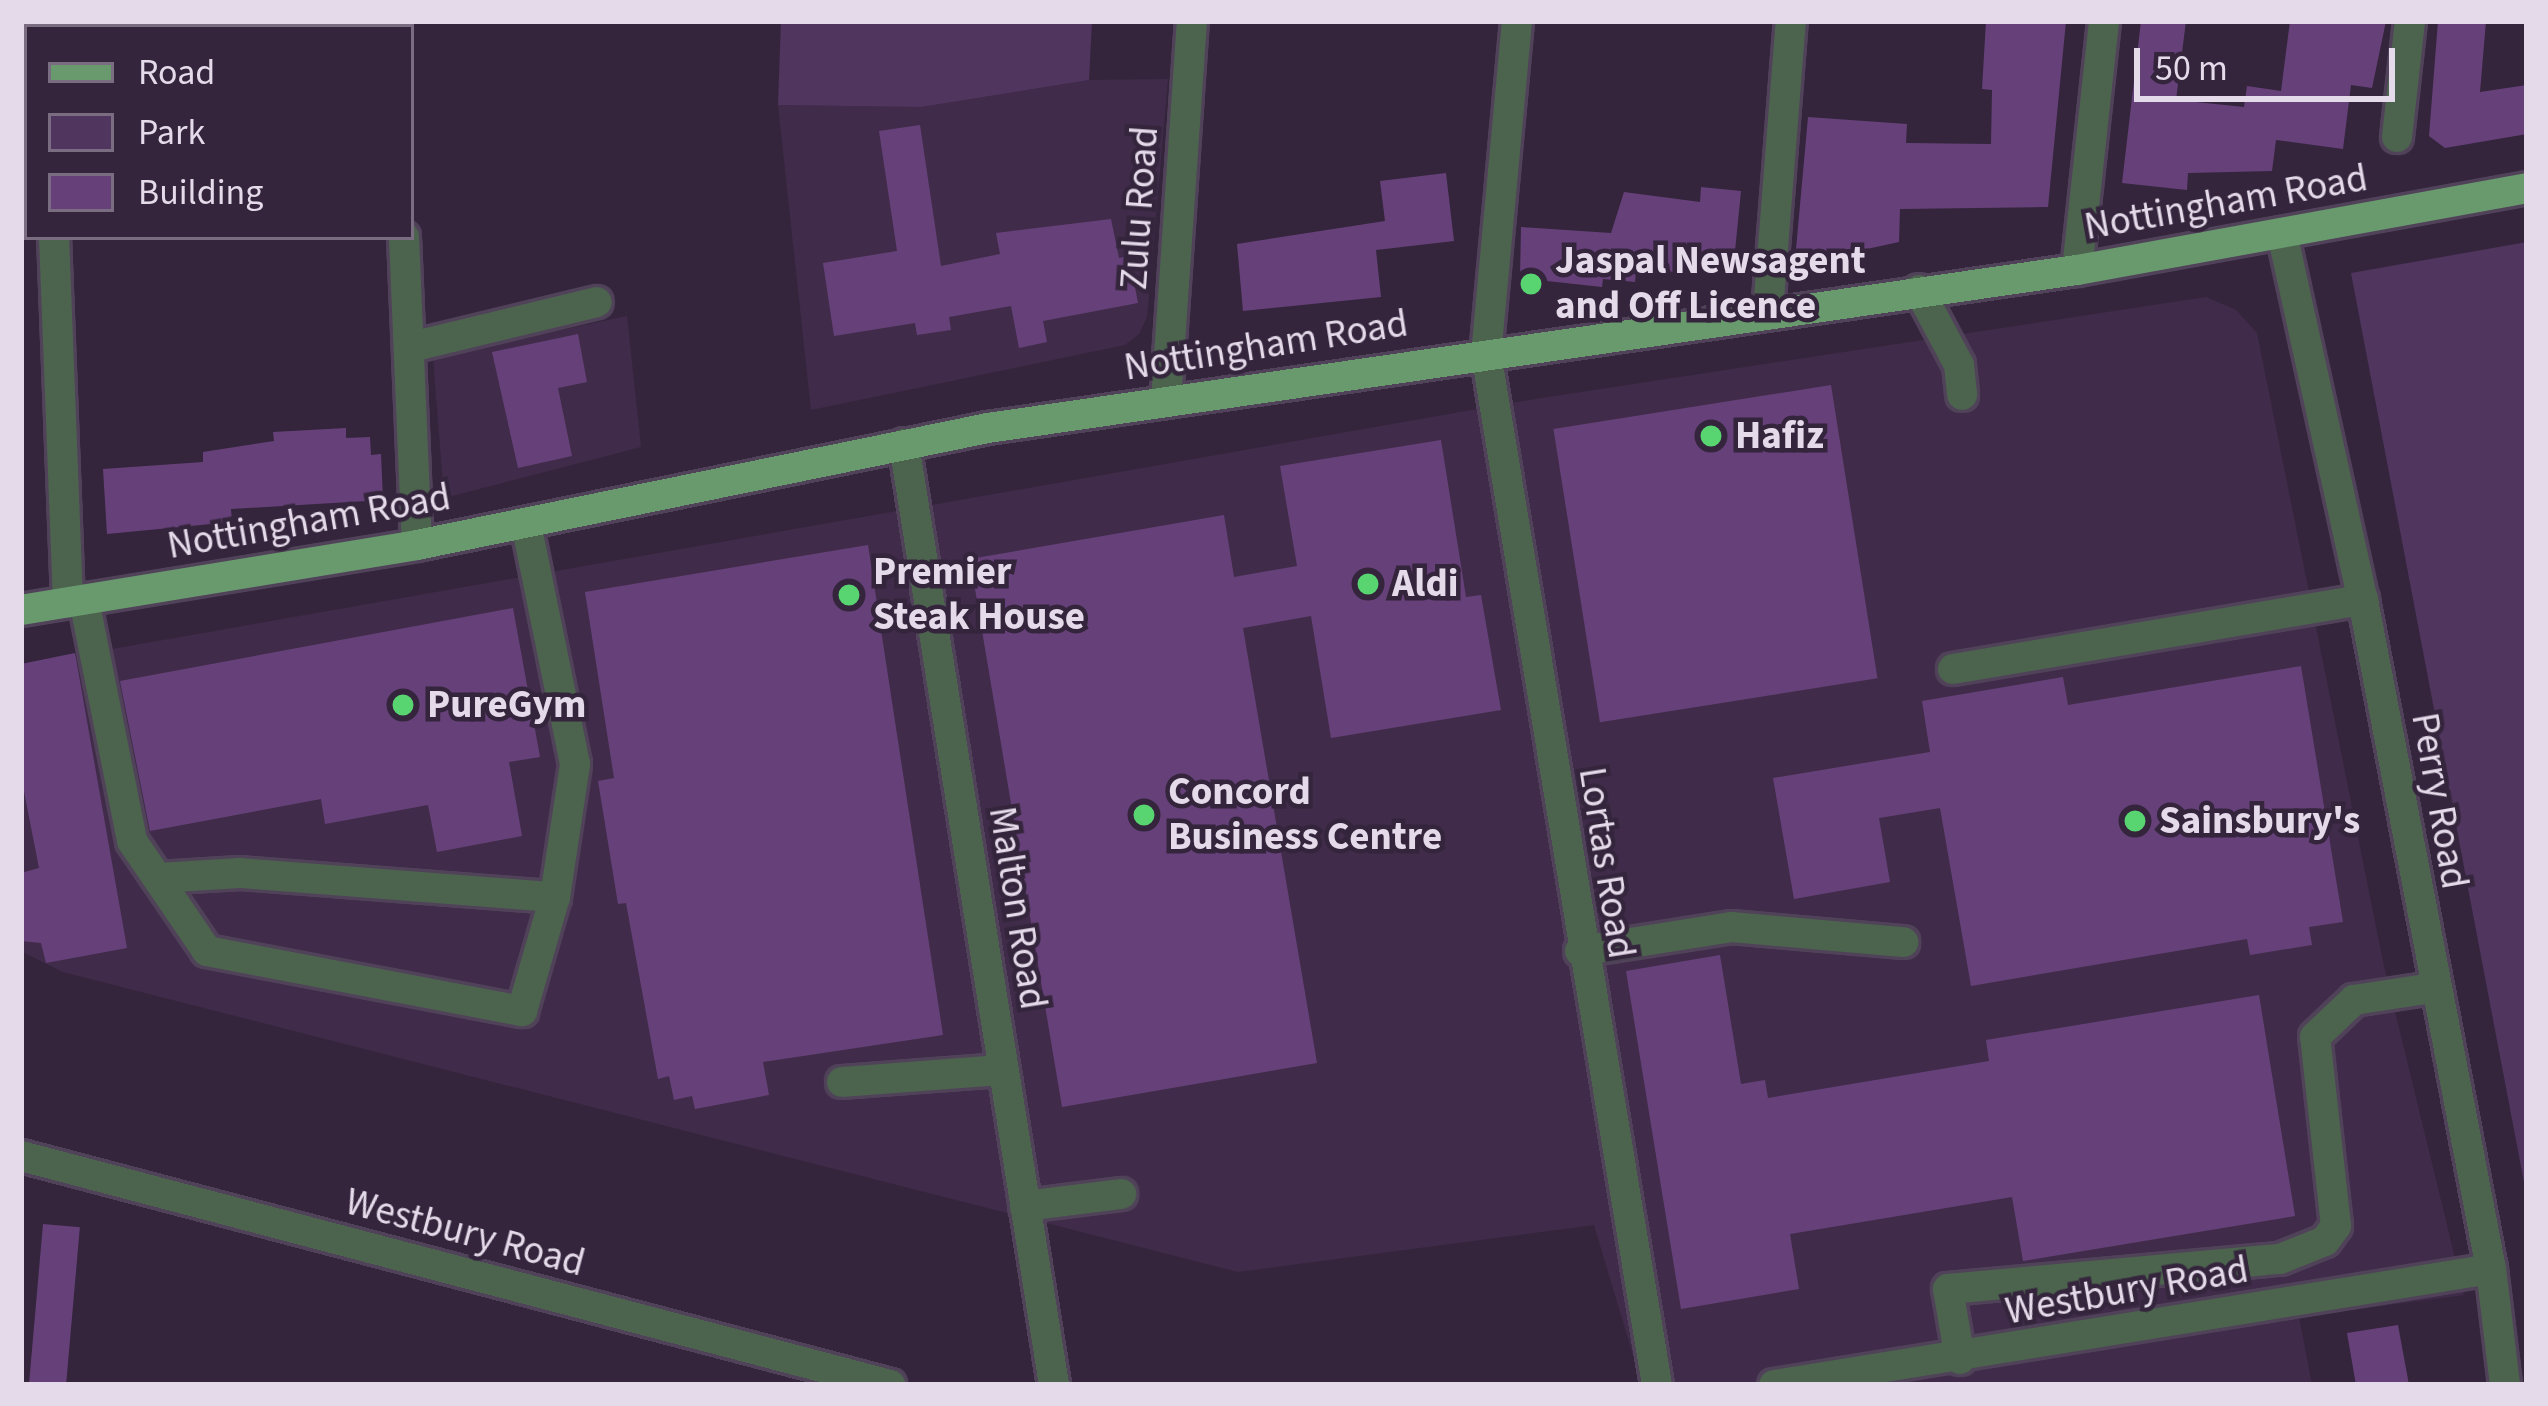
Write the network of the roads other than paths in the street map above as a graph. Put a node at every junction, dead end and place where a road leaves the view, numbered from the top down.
1 (246, 21) edge
2 (1192, 21) edge
3 (1516, 21) edge
4 (1791, 21) edge
5 (2104, 21) edge
6 (2410, 21) edge
7 (172, 24) edge
8 (2397, 137) dead end
9 (2527, 188) edge
10 (2282, 232) junction
11 (53, 240) edge
12 (404, 240) edge
13 (2077, 270) junction
14 (1919, 290) junction
15 (597, 302) dead end
16 (1768, 311) junction
17 (411, 347) junction
18 (1486, 352) junction
19 (1963, 394) dead end
20 (1166, 400) junction
21 (904, 444) junction
22 (526, 523) junction
23 (417, 544) junction
24 (2363, 600) junction
25 (76, 602) junction
26 (21, 610) edge
27 (1953, 669) dead end
28 (158, 878) junction
29 (555, 897) junction
30 (1903, 942) dead end
31 (1580, 952) junction
32 (2432, 988) junction
33 (1003, 1070) junction
34 (842, 1082) dead end
35 (21, 1156) edge
36 (1121, 1194) dead end
37 (1025, 1206) junction
38 (2491, 1269) junction
39 (1960, 1359) junction
40 (890, 1385) edge
41 (1054, 1385) edge
42 (1657, 1385) edge
43 (1774, 1385) edge
44 (2505, 1385) edge

1 - 7 street
2 - 20 street, Zulu Road
3 - 18 street, Lortas Road
4 - 16 street
5 - 13 street
6 - 8 street
9 - 10 main road, Nottingham Road
10 - 13 main road, Nottingham Road
10 - 24 street, Perry Road
11 - 25 street
12 - 17 street
13 - 14 main road, Nottingham Road
14 - 16 main road, Nottingham Road
14 - 19 street
15 - 17 street
16 - 18 main road, Nottingham Road
17 - 23 street
18 - 20 main road, Nottingham Road
18 - 31 street, Lortas Road
20 - 21 main road, Nottingham Road
21 - 22 main road, Nottingham Road
21 - 33 street, Malton Road
22 - 23 main road, Nottingham Road
22 - 29 street
23 - 25 main road, Nottingham Road
24 - 27 street
24 - 32 street, Perry Road
25 - 26 main road, Nottingham Road
25 - 28 street
28 - 29 street
28 - 29 street
30 - 31 street
31 - 42 street, Lortas Road
32 - 38 street, Perry Road
32 - 39 street
33 - 34 street
33 - 37 street, Malton Road
35 - 40 street, Westbury Road
36 - 37 street
37 - 41 street, Malton Road
38 - 39 street, Westbury Road
38 - 44 street, Perry Road
39 - 43 street, Westbury Road

